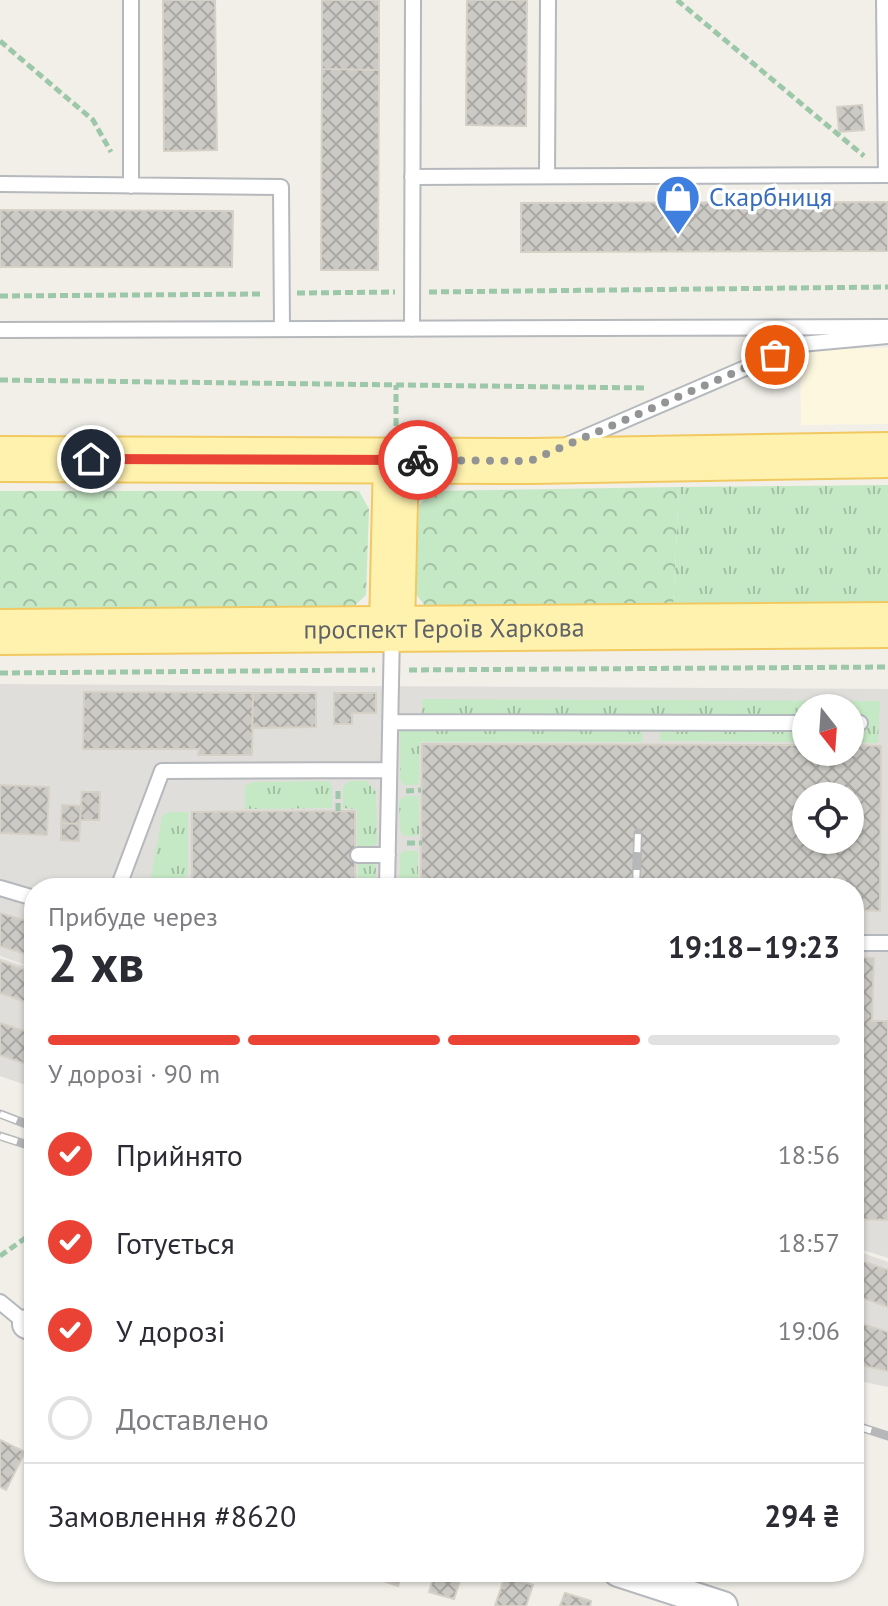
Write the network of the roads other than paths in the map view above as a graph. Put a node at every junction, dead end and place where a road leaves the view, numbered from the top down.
1 (131, 0) edge
2 (413, 0) edge
3 (548, 0) edge
4 (884, 0) edge
5 (887, 175) edge
6 (547, 176) junction
7 (412, 177) junction
8 (0, 184) edge
9 (131, 186) junction
10 (888, 327) edge
11 (282, 329) junction
12 (412, 329) junction
13 (0, 330) edge
14 (888, 336) edge
15 (888, 455) edge
16 (0, 459) edge
17 (396, 459) junction
18 (530, 461) junction
19 (888, 625) edge
20 (0, 632) edge
21 (391, 649) junction
22 (390, 722) junction
23 (792, 723) edge
24 (388, 770) junction
25 (358, 855) dead end
26 (388, 855) junction
27 (122, 878) edge
28 (387, 878) edge
29 (0, 888) edge
30 (24, 895) edge
31 (864, 943) edge
32 (888, 943) edge
33 (0, 1302) edge
34 (24, 1321) edge
35 (649, 1582) edge
36 (723, 1606) edge

1 - 9 lane
2 - 7 lane
3 - 6 lane
4 - 5 lane
5 - 6 lane
6 - 7 lane
7 - 12 lane
8 - 9 lane
9 - 11 lane
10 - 12 lane
11 - 12 lane
11 - 13 lane
14 - 18 lane
15 - 18 main road
16 - 17 main road
17 - 18 main road
17 - 21 main road
19 - 21 main road, проспект Героїв Харкова
20 - 21 main road, проспект Героїв Харкова
21 - 22 lane
22 - 23 lane
22 - 24 lane
24 - 26 lane
24 - 27 lane
25 - 26 lane
26 - 28 lane
29 - 30 lane
31 - 32 lane
33 - 34 lane
35 - 36 street

